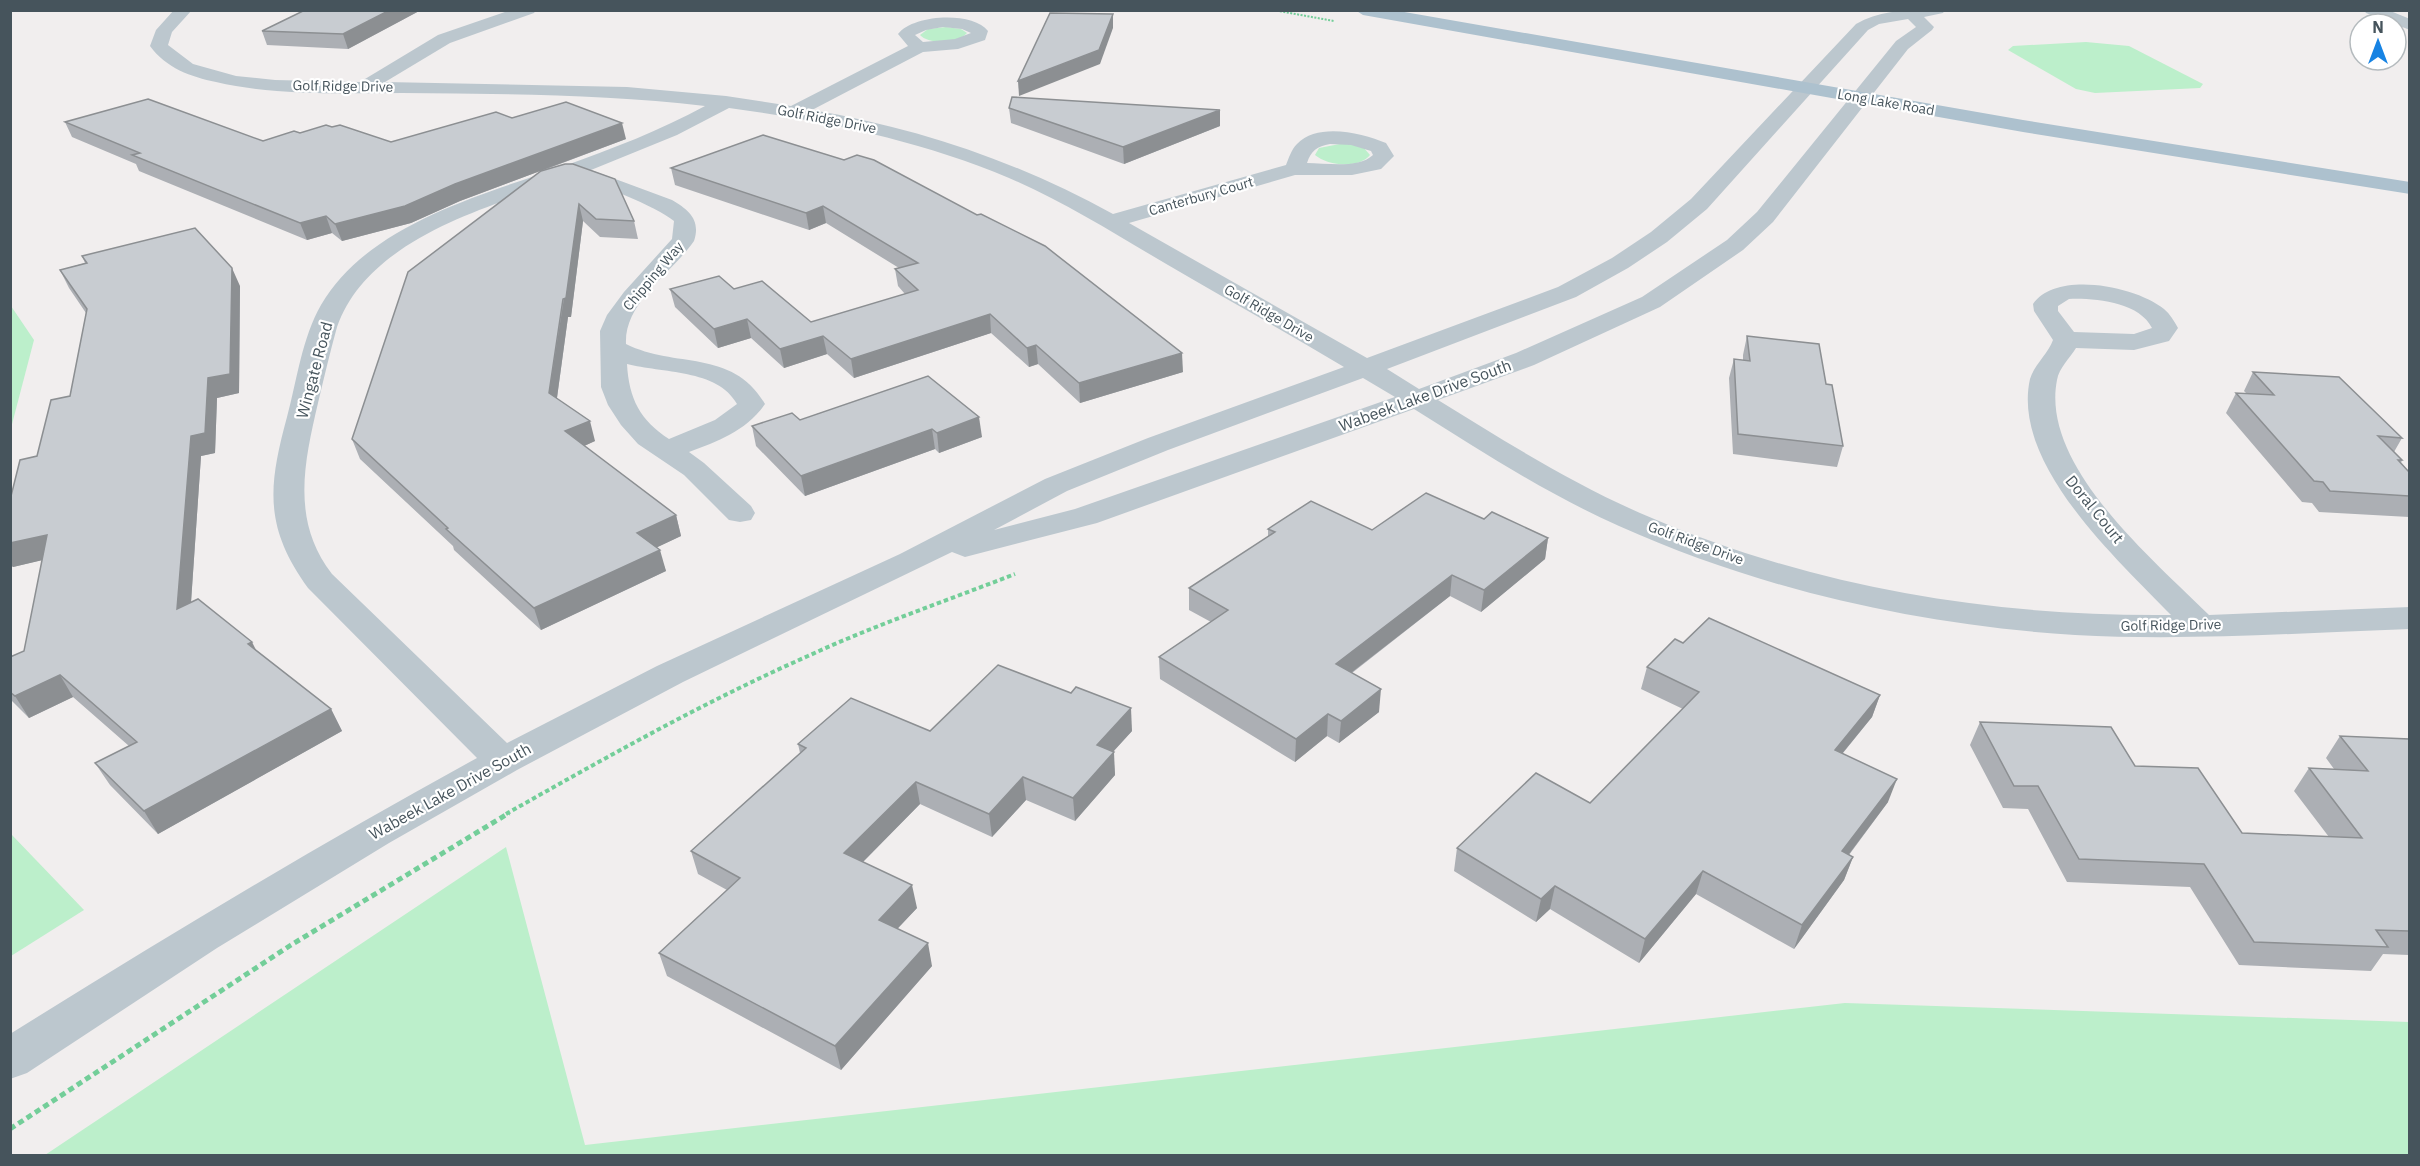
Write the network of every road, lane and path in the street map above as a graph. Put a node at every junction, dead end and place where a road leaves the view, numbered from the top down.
1 (184, 10) edge
2 (528, 10) edge
3 (1363, 10) edge
4 (1893, 10) edge
5 (1937, 10) edge
6 (2372, 10) edge
7 (1913, 15) junction
8 (2409, 25) edge
9 (919, 47) dead end
10 (364, 87) junction
11 (1803, 88) junction
12 (1860, 98) junction
13 (726, 102) junction
14 (794, 112) junction
15 (570, 170) junction
16 (1294, 170) dead end
17 (2409, 188) edge
18 (1109, 222) junction
19 (2066, 340) dead end
20 (614, 348) junction
21 (1365, 368) junction
22 (1417, 399) junction
23 (668, 450) junction
24 (740, 513) dead end
25 (911, 561) junction
26 (1026, 570) dead end
27 (2409, 618) edge
28 (2199, 625) junction
29 (503, 761) junction
30 (10, 1059) edge
31 (10, 1129) edge

1 - 10 street, Golf Ridge Drive
2 - 10 street
3 - 11 main road, Long Lake Road
4 - 7 street
5 - 7 street, Wabeek Lake Drive South
6 - 8 street
7 - 11 street, Wabeek Lake Drive South
7 - 12 street, Wabeek Lake Drive South
9 - 14 street
10 - 13 street, Golf Ridge Drive
11 - 12 main road, Long Lake Road
11 - 21 street, Wabeek Lake Drive South
12 - 17 main road, Long Lake Road
12 - 22 street, Wabeek Lake Drive South
13 - 14 street, Golf Ridge Drive
13 - 15 street, Wingate Road
14 - 18 street, Golf Ridge Drive
15 - 20 street, Chipping Way
15 - 29 street, Wingate Road
16 - 18 street, Canterbury Court
18 - 21 street, Golf Ridge Drive
19 - 28 street, Doral Court
20 - 23 street, Chipping Way
20 - 23 street
21 - 22 street, Golf Ridge Drive
21 - 25 street, Wabeek Lake Drive South
22 - 25 street, Wabeek Lake Drive South
22 - 28 street, Golf Ridge Drive
23 - 24 street, Chipping Way
25 - 29 street, Wabeek Lake Drive South
26 - 31 path
27 - 28 street, Golf Ridge Drive
29 - 30 street, Wabeek Lake Drive South

